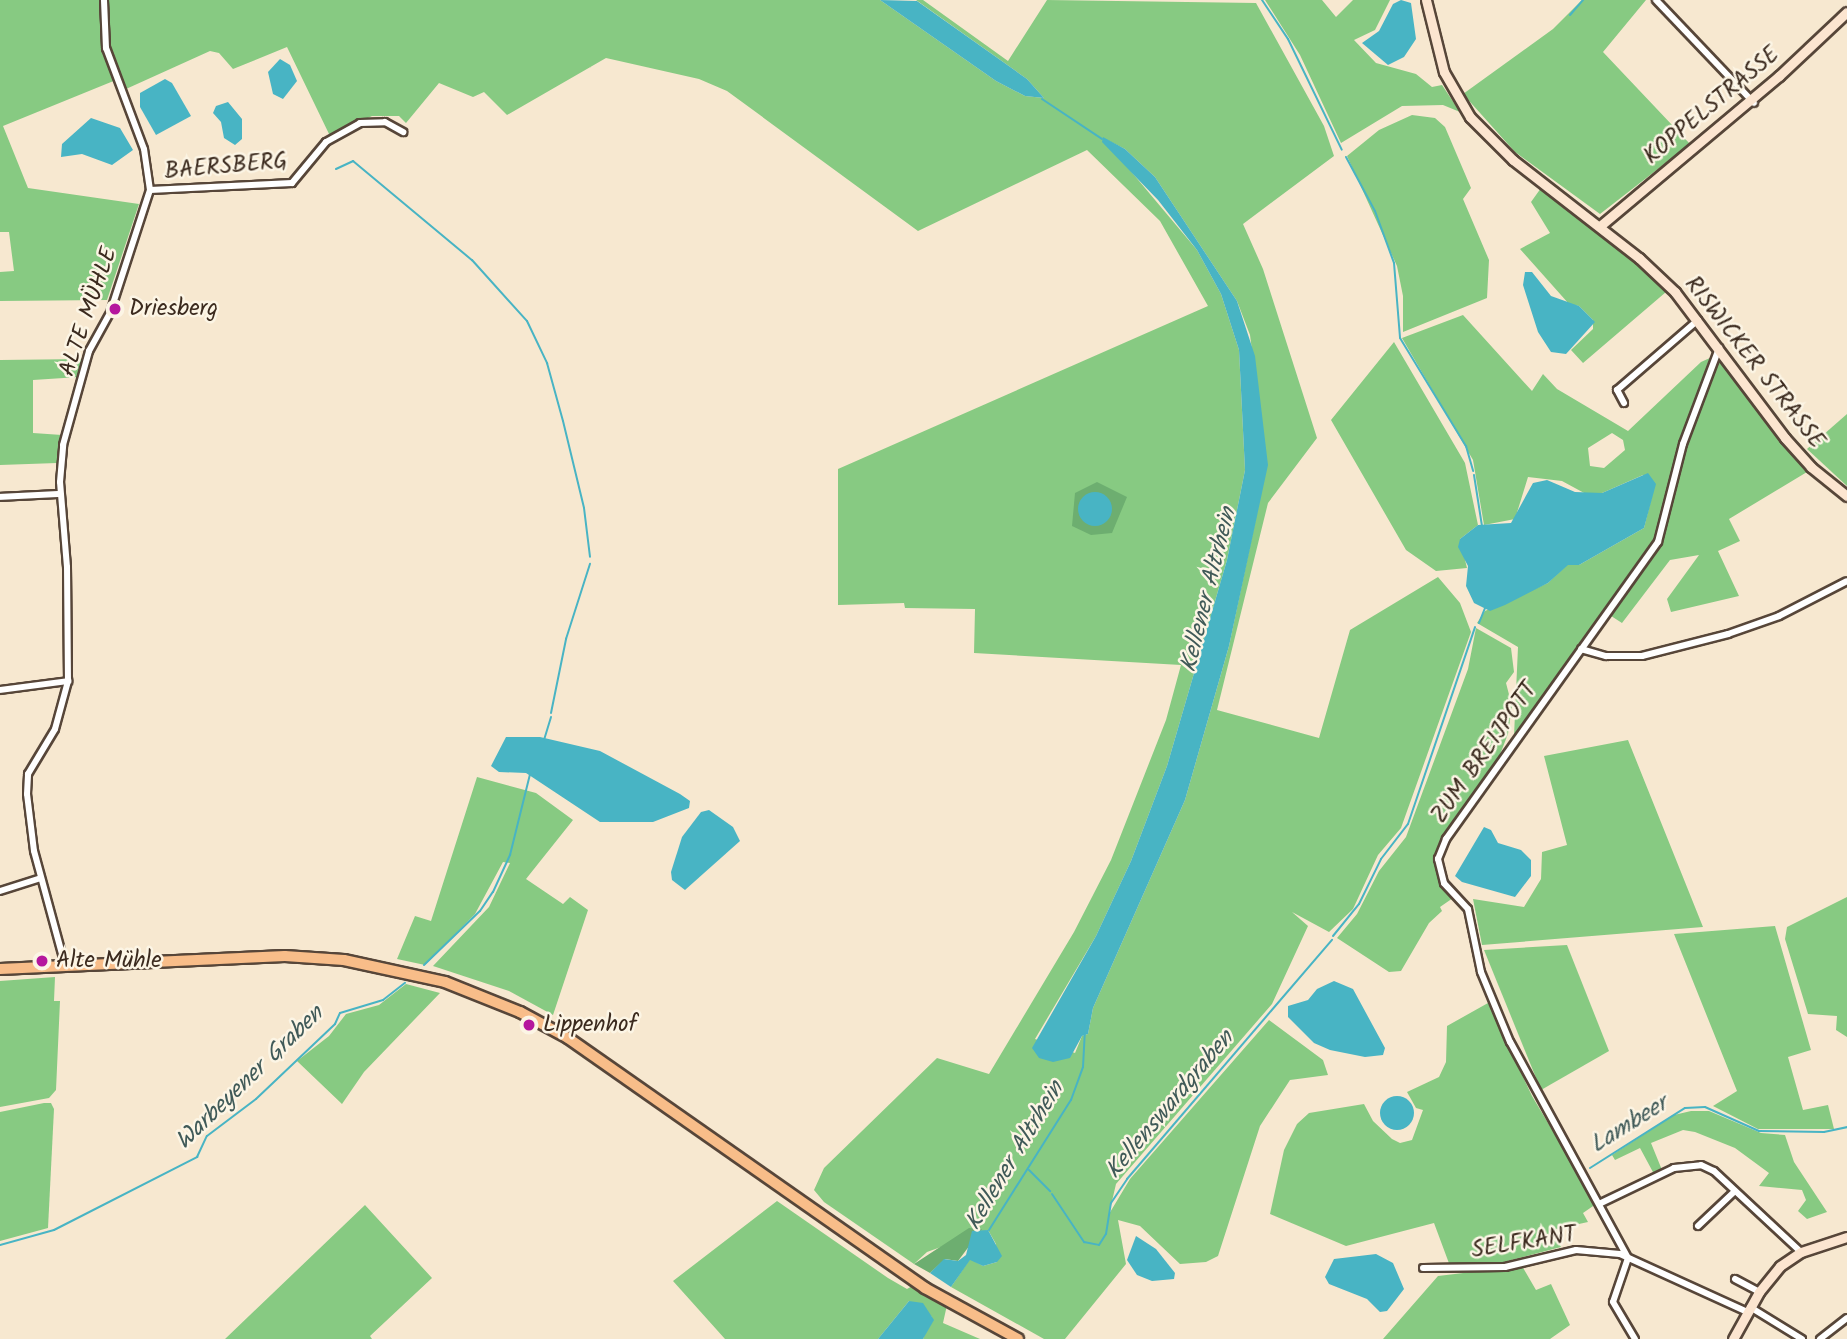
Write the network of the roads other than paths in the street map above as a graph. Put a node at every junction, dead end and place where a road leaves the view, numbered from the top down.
1 (104, 0) edge
2 (1426, 0) edge
3 (1656, 0) edge
4 (1847, 12) edge
5 (1752, 101) junction
6 (403, 132) dead end
7 (150, 190) junction
8 (1600, 226) junction
9 (1699, 319) junction
10 (1720, 346) junction
11 (1624, 403) dead end
12 (61, 494) junction
13 (1847, 496) edge
14 (0, 497) edge
15 (1847, 581) edge
16 (1581, 649) junction
17 (68, 681) junction
18 (0, 690) edge
19 (41, 878) junction
20 (0, 891) edge
21 (65, 965) junction
22 (0, 969) edge
23 (1734, 1192) junction
24 (1599, 1203) junction
25 (1698, 1226) dead end
26 (1847, 1237) edge
27 (1801, 1252) junction
28 (1628, 1258) junction
29 (1423, 1268) dead end
30 (1735, 1279) dead end
31 (1759, 1292) junction
32 (1749, 1309) junction
33 (1847, 1318) edge
34 (1018, 1339) edge
35 (1635, 1339) edge
36 (1732, 1339) edge
37 (1802, 1339) edge
38 (1820, 1339) edge

1 - 7 street, ALTE MÜHLE
2 - 8 street, RISWICKER STRASSE
3 - 5 street
4 - 5 street, KOPPELSTRASSE
5 - 8 street, KOPPELSTRASSE
6 - 7 street, BAERSBERG
7 - 12 street, ALTE MÜHLE
8 - 9 street, RISWICKER STRASSE
9 - 10 street, RISWICKER STRASSE
9 - 11 street
10 - 13 street, RISWICKER STRASSE
10 - 16 street, ZUM BREIJPOTT
12 - 14 street
12 - 17 street, ALTE MÜHLE
15 - 16 street
16 - 24 street, ZUM BREIJPOTT
17 - 18 street
17 - 19 street, ALTE MÜHLE
19 - 20 street
19 - 21 street, ALTE MÜHLE
21 - 22 main road
21 - 34 main road
23 - 24 street
23 - 25 street
23 - 27 street
24 - 28 street, ZUM BREIJPOTT
26 - 27 street
27 - 31 street
28 - 29 street, SELFKANT
28 - 32 street, SELFKANT
28 - 35 street
30 - 31 street
31 - 32 street
32 - 36 street
32 - 37 street, SELFKANT
33 - 38 street

